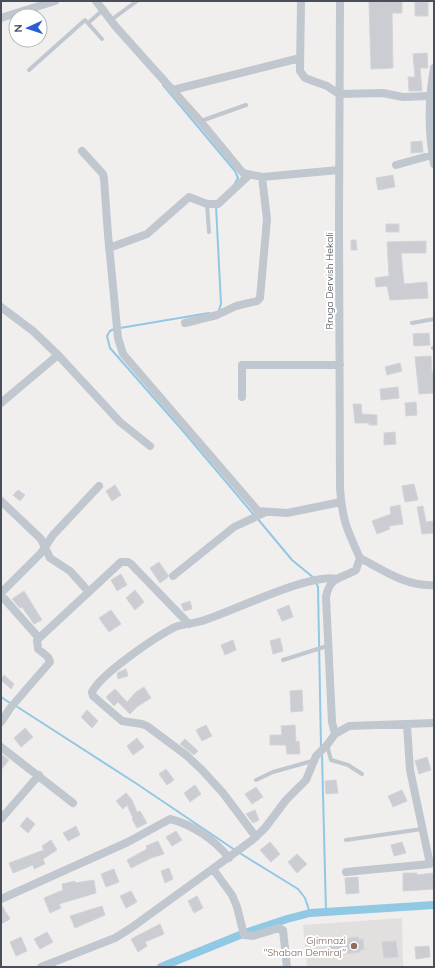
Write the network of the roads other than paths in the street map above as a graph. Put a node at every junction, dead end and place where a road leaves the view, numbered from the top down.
1 (55, 1) edge
2 (96, 1) edge
3 (137, 1) edge
4 (301, 1) edge
5 (340, 1) edge
6 (103, 10) junction
7 (1, 18) edge
8 (111, 20) junction
9 (88, 23) junction
10 (102, 39) dead end
11 (300, 58) junction
12 (434, 68) edge
13 (29, 70) dead end
14 (173, 90) junction
15 (339, 94) junction
16 (430, 96) junction
17 (246, 105) dead end
18 (201, 122) junction
19 (82, 151) dead end
20 (433, 160) edge
21 (396, 165) dead end
22 (339, 170) junction
23 (249, 175) junction
24 (262, 177) junction
25 (212, 204) junction
26 (209, 232) dead end
27 (109, 248) junction
28 (1, 307) edge
29 (434, 319) edge
30 (185, 323) dead end
31 (412, 323) dead end
32 (58, 355) junction
33 (340, 365) junction
34 (242, 397) dead end
35 (1, 403) edge
36 (150, 446) dead end
37 (99, 486) dead end
38 (1, 501) edge
39 (341, 502) junction
40 (262, 514) junction
41 (45, 547) junction
42 (360, 558) junction
43 (173, 576) dead end
44 (337, 578) junction
45 (434, 585) edge
46 (88, 591) junction
47 (1, 594) edge
48 (189, 624) junction
49 (39, 638) junction
50 (324, 647) junction
51 (283, 660) dead end
52 (1, 722) edge
53 (434, 723) edge
54 (407, 725) junction
55 (335, 734) junction
56 (1, 747) edge
57 (326, 747) junction
58 (314, 759) junction
59 (362, 774) dead end
60 (38, 775) junction
61 (256, 780) dead end
62 (73, 803) dead end
63 (1, 819) edge
64 (423, 829) junction
65 (256, 837) junction
66 (346, 840) dead end
67 (235, 854) junction
68 (213, 869) junction
69 (346, 872) dead end
70 (1, 899) edge
71 (41, 967) edge
72 (288, 967) edge

1 - 7 street
2 - 6 street
3 - 8 lane
4 - 11 street
5 - 15 street, Rruga Dervish Hekali
6 - 8 street
6 - 9 lane
8 - 14 street
9 - 10 lane
9 - 13 lane
11 - 14 street
11 - 15 street
12 - 16 street
14 - 18 street
15 - 16 street
15 - 22 street, Rruga Dervish Hekali
16 - 20 street
17 - 18 lane
18 - 23 street
19 - 27 street
20 - 21 street
22 - 24 street
22 - 33 street, Rruga Dervish Hekali
23 - 24 street
23 - 25 street
24 - 30 street
25 - 26 lane
25 - 27 street
27 - 40 street
28 - 32 street
29 - 31 lane
32 - 35 street
32 - 36 street
33 - 34 street
33 - 39 street, Rruga Dervish Hekali
37 - 41 street
38 - 41 street
39 - 40 street
39 - 42 street, Rruga Dervish Hekali
40 - 43 street
41 - 46 street
41 - 47 street
42 - 44 street
42 - 45 street
44 - 48 street
44 - 50 street
46 - 48 street
46 - 49 street
47 - 49 street
48 - 65 street
49 - 52 street
50 - 51 lane
50 - 55 street
53 - 54 street
54 - 55 street
54 - 64 street
55 - 57 street
56 - 60 street
57 - 58 street
57 - 59 lane
58 - 61 lane
58 - 65 street
60 - 62 street
60 - 63 street
64 - 66 lane
64 - 69 street
65 - 67 street
67 - 68 street
67 - 70 street
68 - 71 street
68 - 72 street

